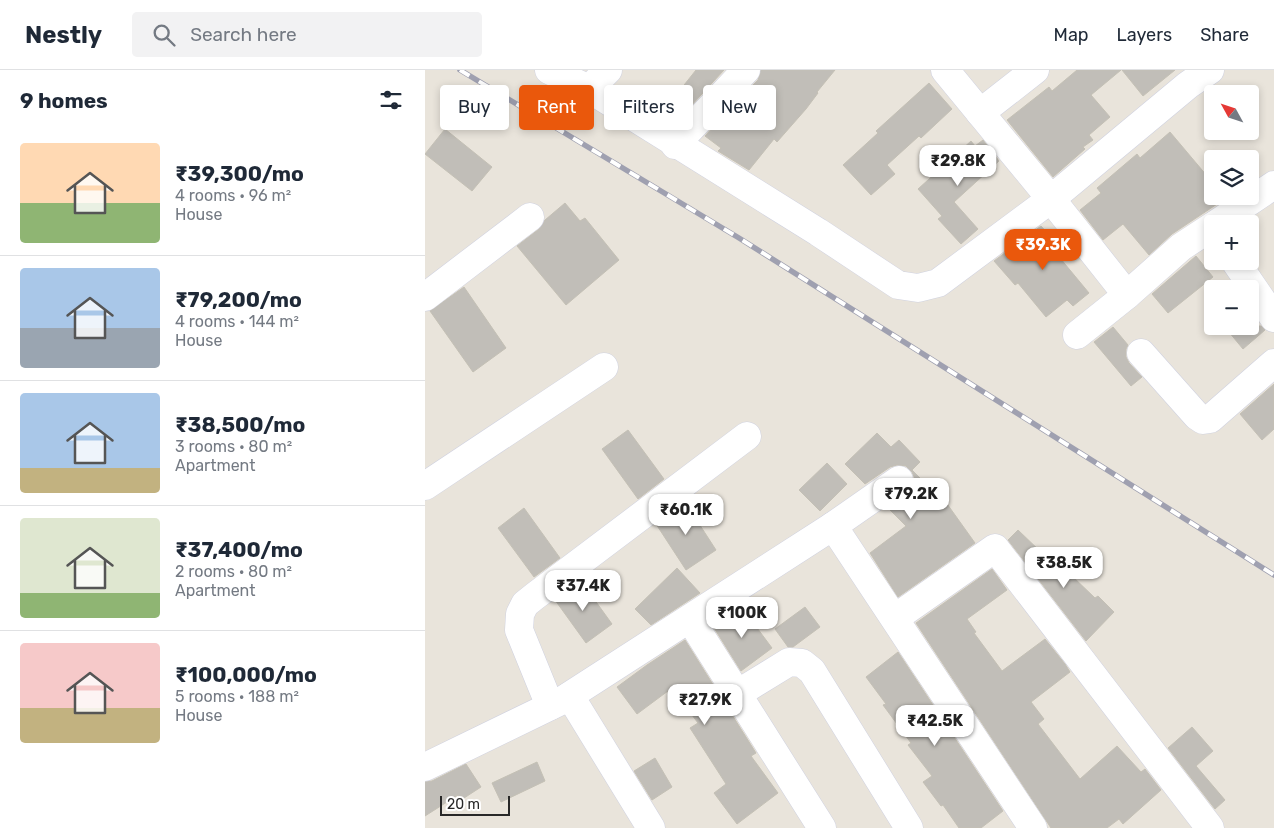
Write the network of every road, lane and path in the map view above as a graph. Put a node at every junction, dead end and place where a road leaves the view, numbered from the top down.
1 (549, 70) edge
2 (608, 70) edge
3 (746, 70) edge
4 (945, 70) edge
5 (1035, 70) edge
6 (1210, 70) edge
7 (581, 85) edge
8 (593, 85) edge
9 (594, 92) edge
10 (980, 113) junction
11 (675, 145) junction
12 (1274, 185) edge
13 (1051, 199) junction
14 (1230, 215) edge
15 (530, 217) dead end
16 (1204, 233) edge
17 (1241, 270) edge
18 (1127, 295) junction
19 (425, 297) edge
20 (1274, 318) edge
21 (1077, 335) dead end
22 (1141, 353) dead end
23 (1274, 363) edge
24 (604, 367) dead end
25 (747, 436) dead end
26 (899, 480) dead end
27 (425, 486) edge
28 (833, 526) junction
29 (690, 618) junction
30 (895, 618) junction
31 (737, 694) junction
32 (560, 701) junction
33 (425, 767) edge
34 (651, 828) edge
35 (822, 828) edge
36 (909, 828) edge
37 (1033, 828) edge
38 (1211, 828) edge

1 - 7 street
2 - 8 street
3 - 11 street
4 - 10 street
5 - 10 street
6 - 13 street
9 - 11 street
10 - 13 street
11 - 13 street
12 - 14 street
13 - 18 street
15 - 19 street
16 - 18 street
17 - 20 street
18 - 21 street
22 - 23 street
24 - 27 street
25 - 32 street
26 - 28 street
28 - 29 street
28 - 30 street
29 - 31 street
29 - 32 street
30 - 37 street
30 - 38 street
31 - 35 street
31 - 36 street
32 - 33 street
32 - 34 street

